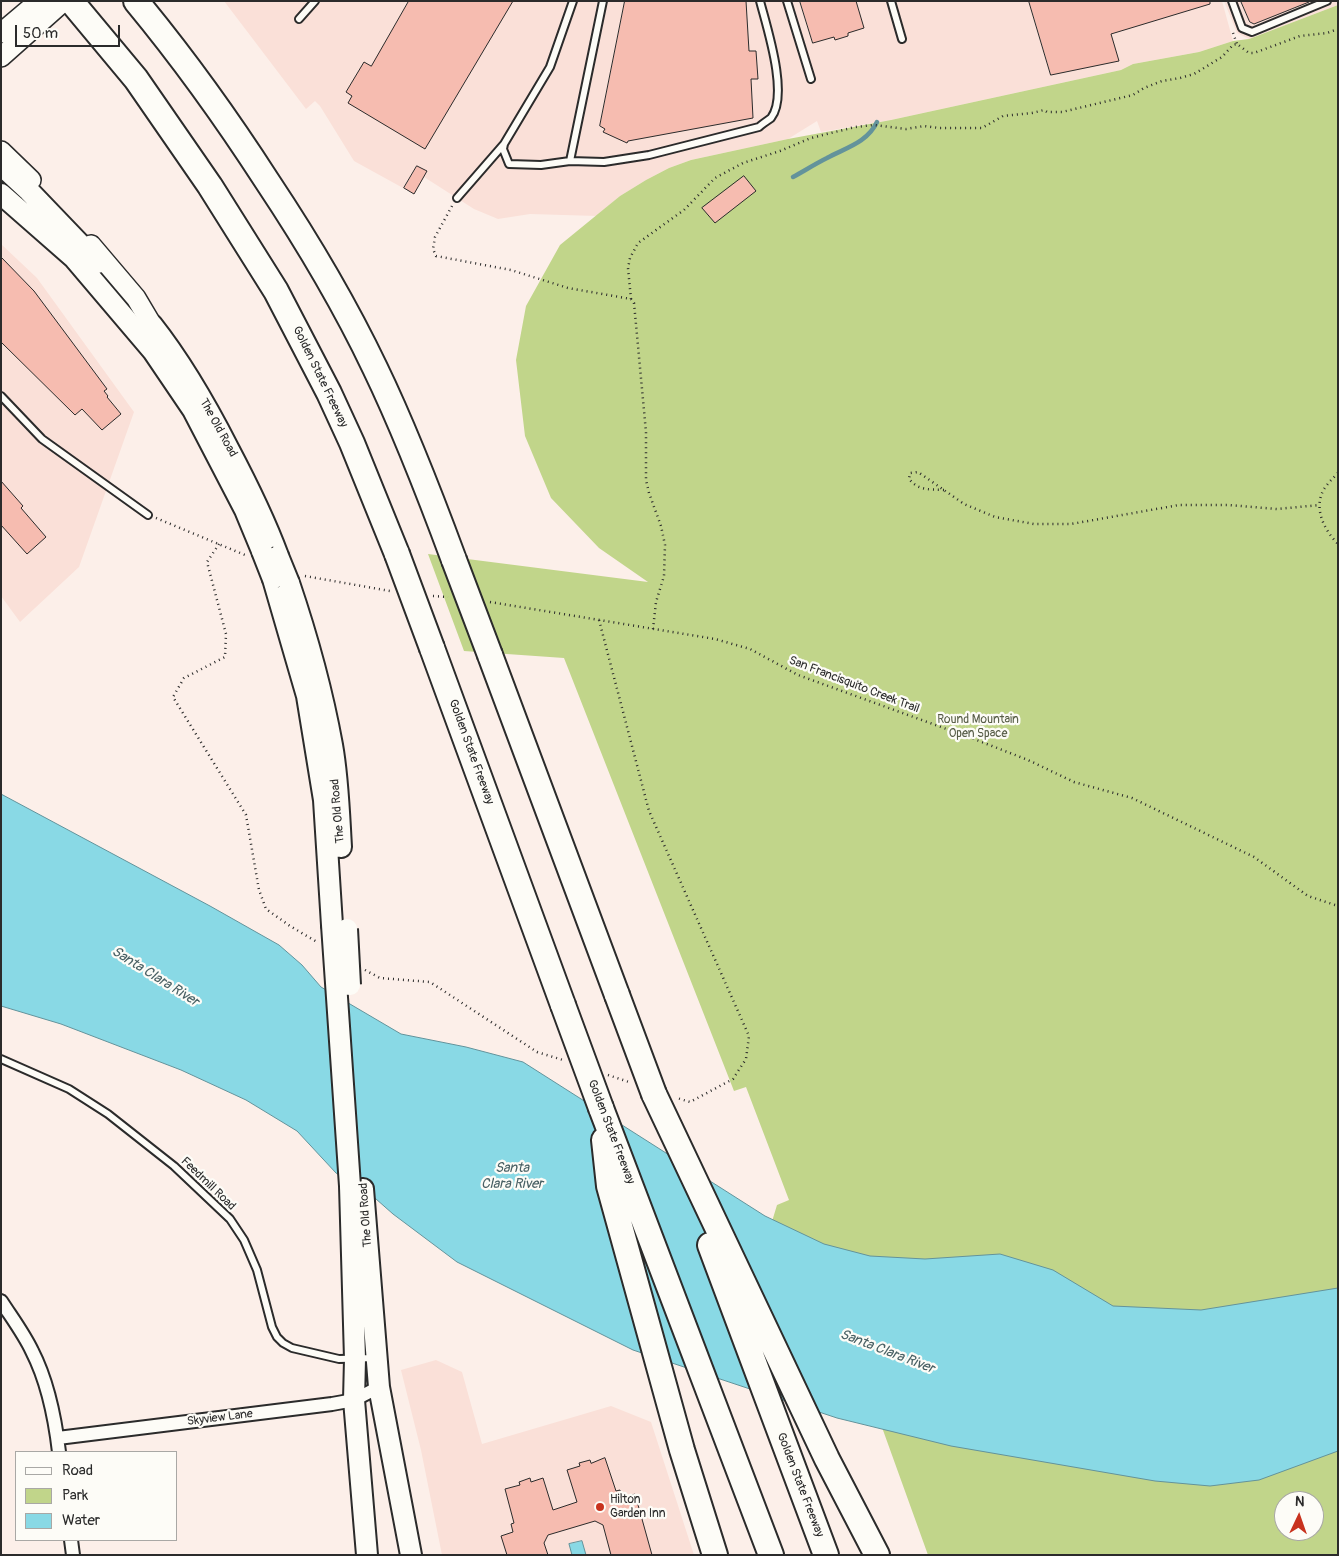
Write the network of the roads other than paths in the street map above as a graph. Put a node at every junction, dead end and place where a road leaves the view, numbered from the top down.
1 (20, 1) edge
2 (39, 1) edge
3 (52, 1) edge
4 (64, 1) edge
5 (71, 1) edge
6 (316, 1) edge
7 (573, 1) edge
8 (603, 1) edge
9 (760, 1) edge
10 (787, 1) edge
11 (891, 1) edge
12 (1232, 1) edge
13 (1327, 1) edge
14 (140, 6) edge
15 (1, 17) edge
16 (300, 19) dead end
17 (1, 33) edge
18 (902, 39) dead end
19 (1, 44) edge
20 (1, 57) edge
21 (811, 79) dead end
22 (504, 144) junction
23 (1, 151) edge
24 (570, 161) junction
25 (1, 165) edge
26 (1, 194) edge
27 (457, 198) road end
28 (98, 263) joint
29 (152, 325) junction
30 (1, 396) edge
31 (148, 515) dead end
32 (270, 553) junction
33 (1, 1058) edge
34 (654, 1091) junction
35 (601, 1108) junction
36 (357, 1188) junction
37 (1, 1302) edge
38 (376, 1358) junction
39 (354, 1360) junction
40 (378, 1386) junction
41 (354, 1400) junction
42 (58, 1438) junction
43 (60, 1451) edge
44 (71, 1541) edge
45 (73, 1555) edge
46 (367, 1555) edge
47 (411, 1555) edge
48 (715, 1555) edge
49 (771, 1555) edge
50 (826, 1555) edge
51 (877, 1555) edge

1 - 15 main road
2 - 17 main road
3 - 19 main road
4 - 20 main road
5 - 35 highway, Golden State Freeway, bridge
6 - 16 lane
7 - 22 lane
8 - 24 lane
9 - 24 lane
10 - 21 lane
11 - 18 lane
12 - 13 lane
14 - 34 highway, Golden State Freeway, bridge
22 - 24 lane
22 - 27 lane
23 - 29 main road
25 - 28 main road, The Old Road
26 - 32 main road, The Old Road
28 - 29 main road, The Old Road
29 - 32 main road, The Old Road
30 - 31 lane
32 - 36 main road, The Old Road, bridge
33 - 39 lane, Feedmill Road
34 - 50 highway, Golden State Freeway
34 - 51 highway
35 - 48 highway
35 - 49 highway, Golden State Freeway
36 - 38 main road, The Old Road
36 - 39 main road, The Old Road
37 - 42 street
38 - 39 lane, Feedmill Road
38 - 40 main road, The Old Road
39 - 41 main road, The Old Road
40 - 41 street, Skyview Lane
40 - 47 main road, The Old Road
41 - 42 street, Skyview Lane
41 - 46 main road, The Old Road
42 - 43 street
44 - 45 street

